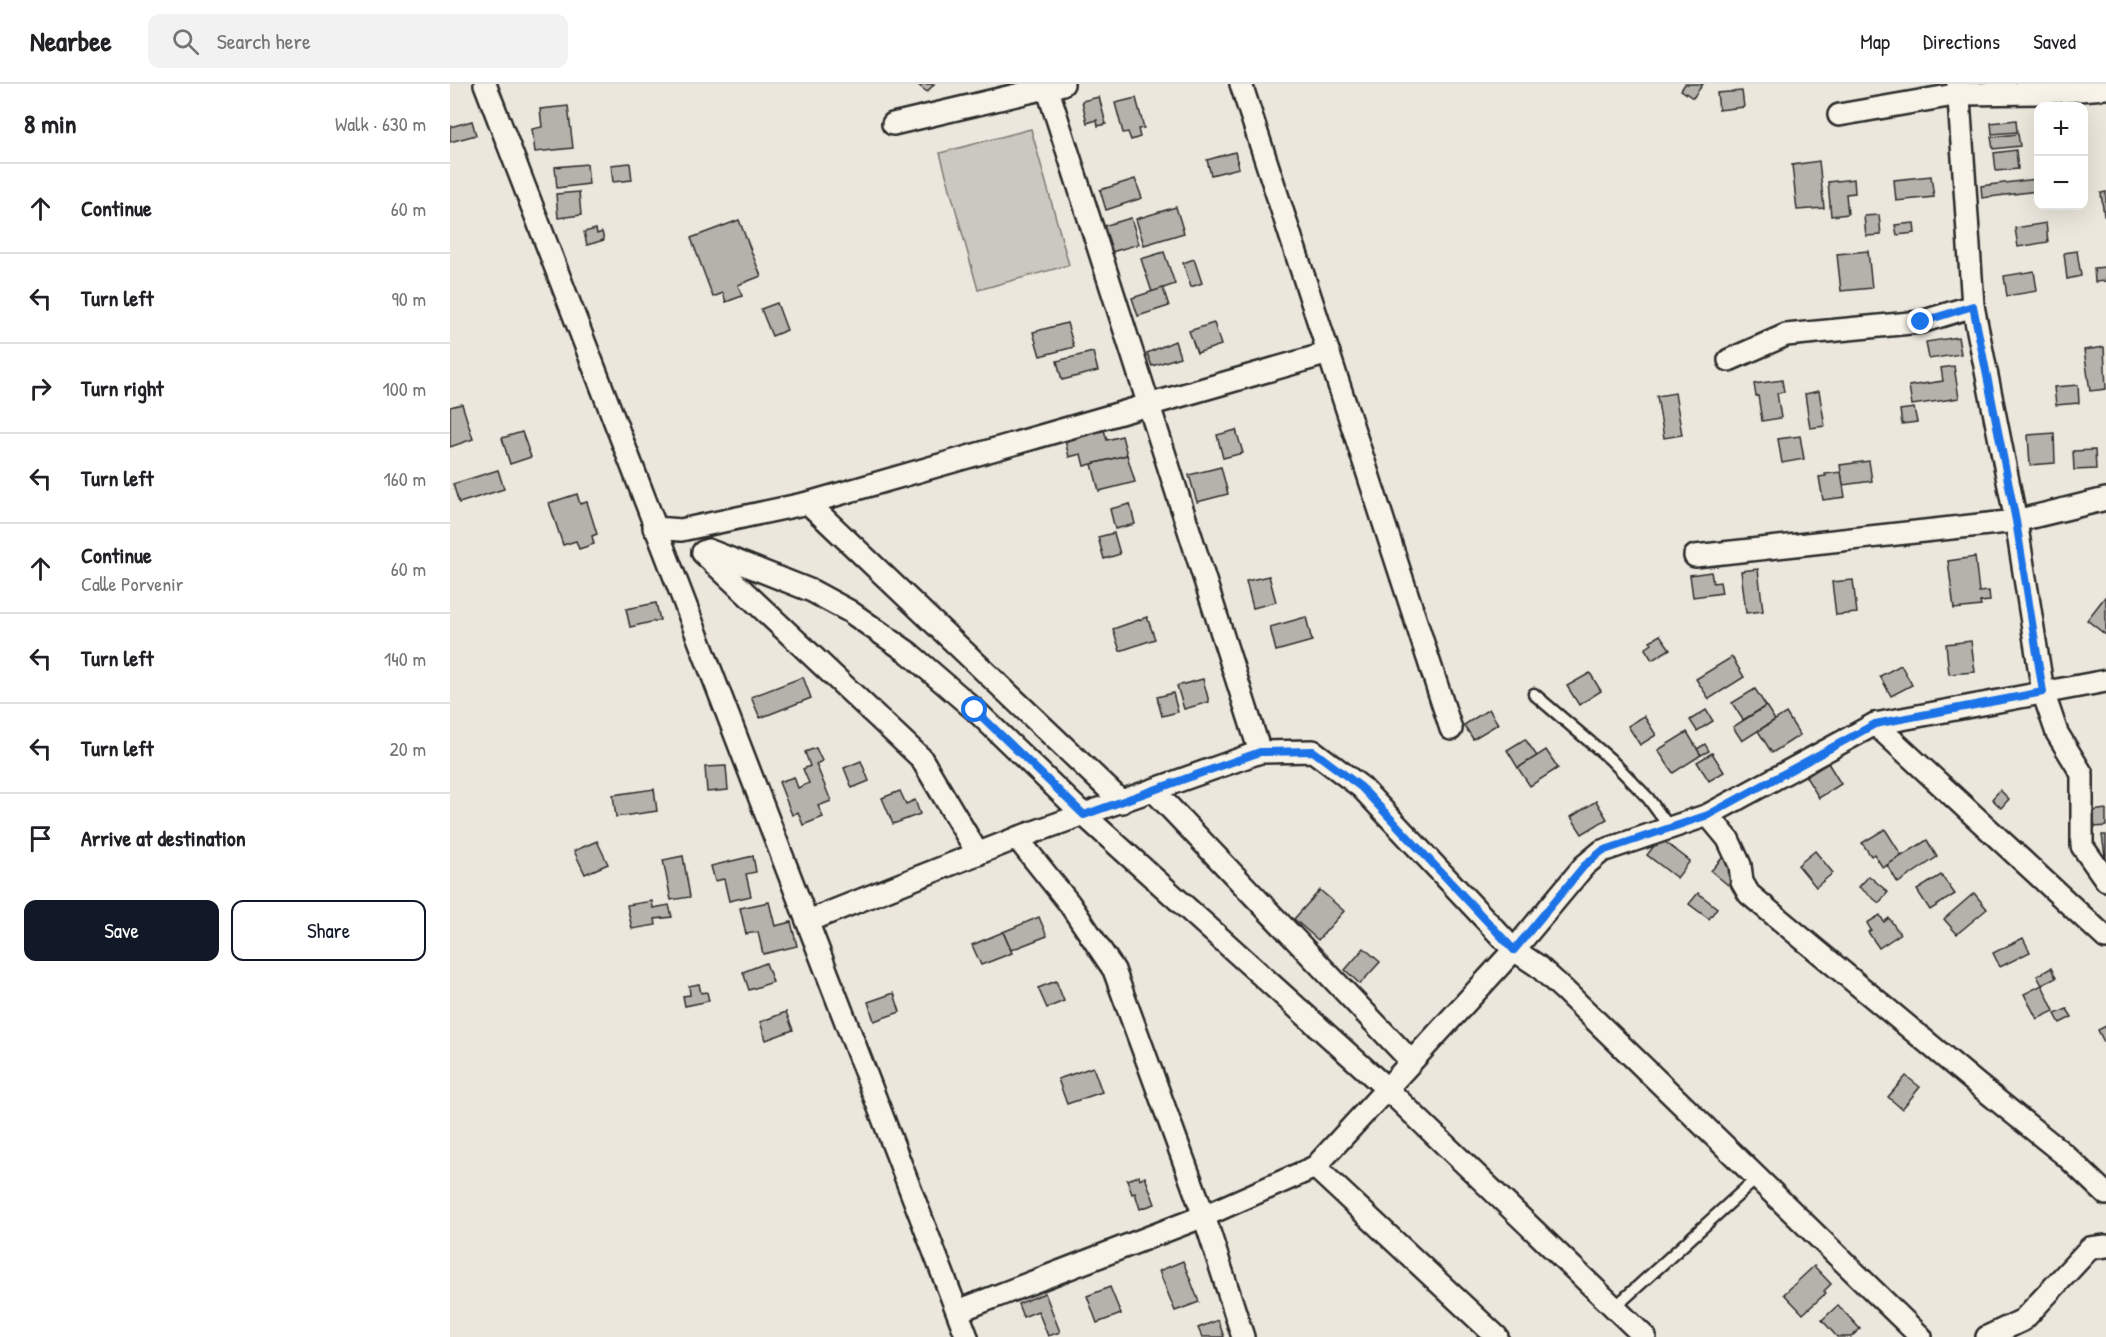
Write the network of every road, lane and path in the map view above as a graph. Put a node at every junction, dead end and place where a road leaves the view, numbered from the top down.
1 (485, 84) edge
2 (1241, 84) edge
3 (1052, 85) edge
4 (2106, 88) edge
5 (1959, 89) edge
6 (1839, 115) dead end
7 (892, 124) dead end
8 (1973, 306) junction
9 (1329, 353) junction
10 (1729, 360) dead end
11 (1149, 405) junction
12 (2106, 499) edge
13 (808, 503) junction
14 (2016, 521) junction
15 (654, 528) junction
16 (681, 530) junction
17 (702, 552) junction
18 (1695, 556) dead end
19 (2106, 681) edge
20 (2043, 692) junction
21 (1534, 694) dead end
22 (1875, 724) junction
23 (1451, 729) dead end
24 (1260, 752) junction
25 (1154, 791) junction
26 (1122, 802) junction
27 (1084, 815) junction
28 (1708, 815) junction
29 (1670, 828) junction
30 (1017, 838) junction
31 (978, 854) junction
32 (2106, 880) edge
33 (808, 921) junction
34 (2104, 934) edge
35 (1514, 950) junction
36 (1411, 1061) junction
37 (1386, 1088) junction
38 (1315, 1167) junction
39 (1757, 1178) junction
40 (2106, 1194) edge
41 (1204, 1216) junction
42 (2106, 1246) edge
43 (1614, 1308) junction
44 (958, 1311) junction
45 (968, 1337) edge
46 (1243, 1337) edge
47 (1497, 1337) edge
48 (1645, 1337) edge
49 (1921, 1337) edge
50 (1987, 1337) edge

1 - 15 street
2 - 9 street
3 - 7 street
3 - 11 street
4 - 5 street
5 - 6 street
5 - 8 street
8 - 10 street
8 - 14 street
9 - 11 street
9 - 23 street
11 - 13 street
11 - 24 street
12 - 14 street
13 - 16 street
13 - 26 street
14 - 18 street
14 - 20 street
15 - 16 street
15 - 33 street
16 - 17 street
17 - 27 street
17 - 31 street
19 - 20 street
20 - 22 street
20 - 32 street
21 - 29 lane
22 - 28 street
22 - 34 street
24 - 25 street
24 - 35 street
25 - 26 street
25 - 36 street
26 - 27 street
27 - 30 street
27 - 37 street
28 - 29 street
28 - 40 street
29 - 35 street
30 - 31 street
30 - 41 street
31 - 33 street
33 - 44 street
35 - 36 street
35 - 39 street
36 - 37 street
37 - 38 street
37 - 43 street
38 - 41 street
38 - 47 street
39 - 43 lane
39 - 49 street
41 - 44 street
41 - 46 street
42 - 50 street
43 - 48 street
44 - 45 street

